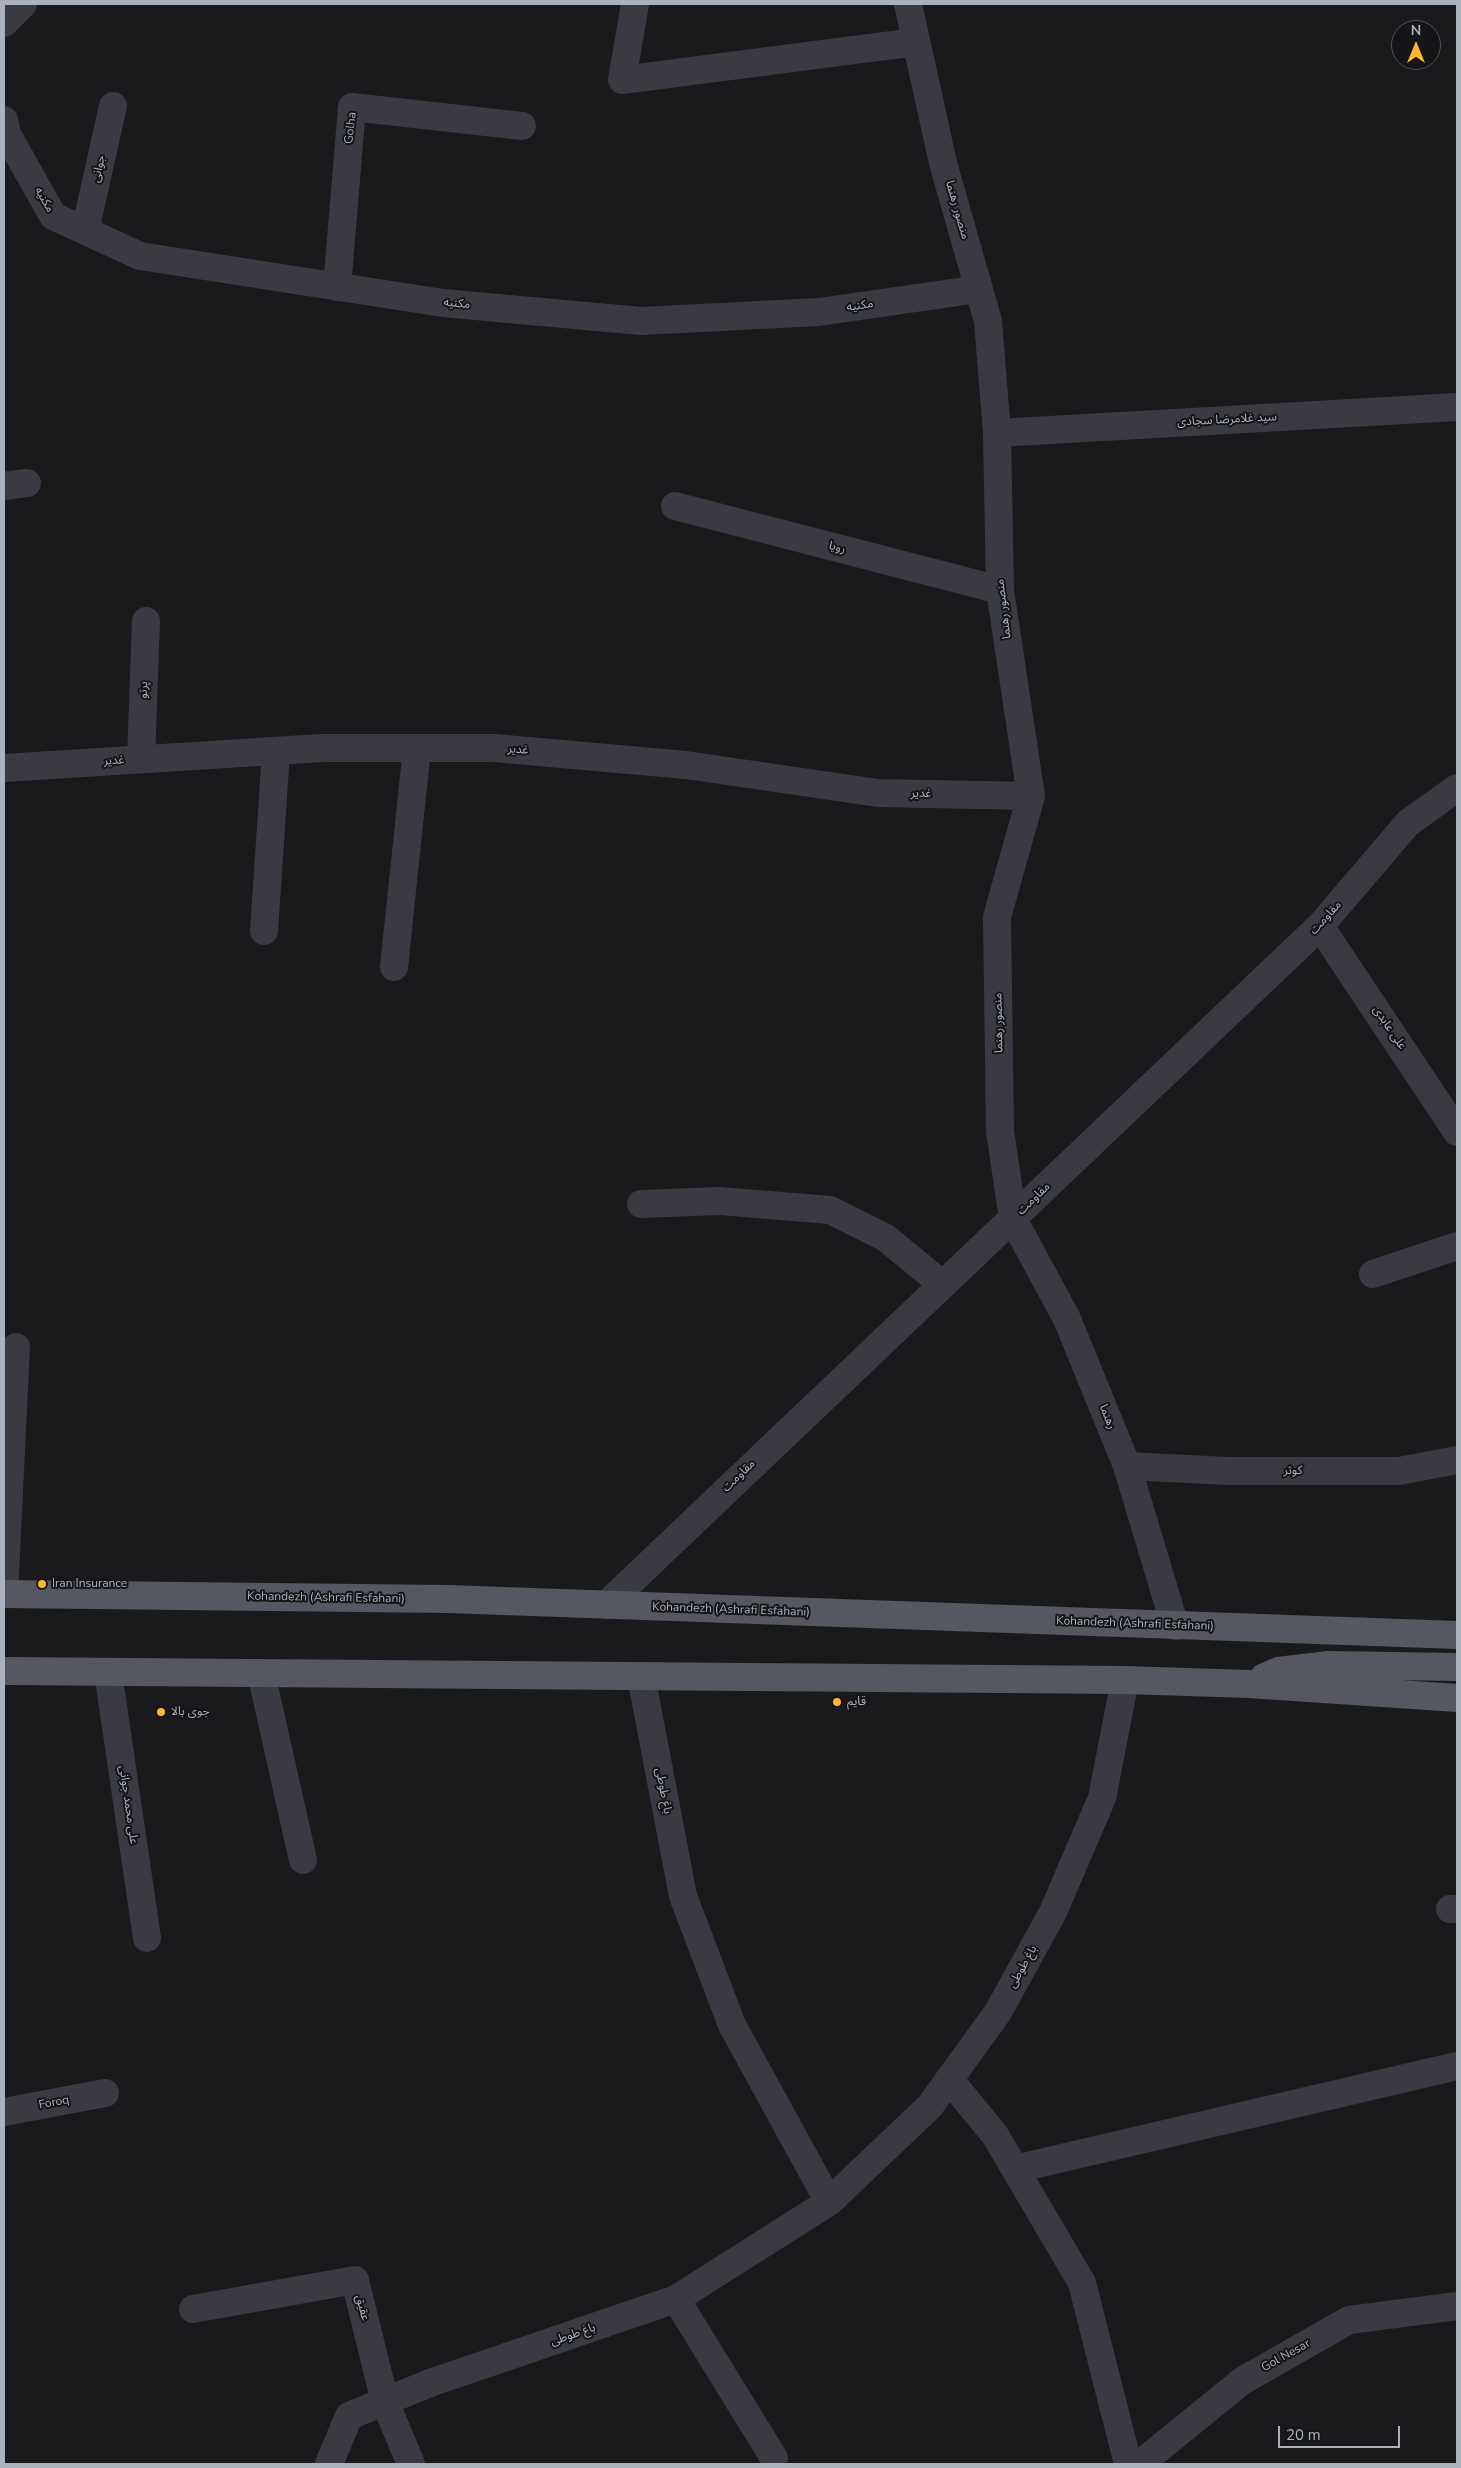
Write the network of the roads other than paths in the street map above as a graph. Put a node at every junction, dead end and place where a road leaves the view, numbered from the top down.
1 (23, 4) edge
2 (635, 4) edge
3 (908, 4) edge
4 (4, 23) edge
5 (916, 42) junction
6 (113, 106) dead end
7 (4, 120) edge
8 (522, 126) dead end
9 (85, 231) junction
10 (337, 288) junction
11 (979, 289) junction
12 (1457, 407) edge
13 (997, 433) junction
14 (674, 506) dead end
15 (1000, 590) junction
16 (146, 621) dead end
17 (417, 748) junction
18 (276, 752) junction
19 (141, 759) junction
20 (4, 768) edge
21 (1457, 788) edge
22 (1031, 796) junction
23 (1320, 926) junction
24 (264, 931) dead end
25 (394, 967) dead end
26 (1455, 1122) edge
27 (641, 1204) dead end
28 (1013, 1218) junction
29 (1457, 1246) edge
30 (1373, 1274) dead end
31 (943, 1285) junction
32 (16, 1347) dead end
33 (1457, 1460) edge
34 (1127, 1466) junction
35 (4, 1594) edge
36 (606, 1605) junction
37 (1175, 1626) junction
38 (1457, 1635) edge
39 (1457, 1667) edge
40 (4, 1671) edge
41 (108, 1672) junction
42 (261, 1673) junction
43 (641, 1676) junction
44 (1125, 1680) junction
45 (1249, 1684) junction
46 (1457, 1698) edge
47 (303, 1860) dead end
48 (147, 1938) dead end
49 (1457, 2066) edge
50 (949, 2079) junction
51 (105, 2093) dead end
52 (4, 2112) edge
53 (1015, 2169) junction
54 (829, 2202) junction
55 (676, 2299) junction
56 (1457, 2306) edge
57 (193, 2309) dead end
58 (385, 2402) junction
59 (774, 2458) dead end
60 (329, 2464) edge
61 (411, 2464) edge
62 (1128, 2464) edge
63 (1140, 2464) edge

1 - 4 street
2 - 5 street
3 - 5 street, منصور رهنما
5 - 11 street, منصور رهنما
6 - 9 street, جوانی
7 - 9 street, مکنیه
8 - 10 street, Golha
9 - 10 street, مکنیه
10 - 11 street, مکنیه
11 - 13 street, منصور رهنما
12 - 13 street, سید غلامرضا سجادی
13 - 15 street, منصور رهنما
14 - 15 street, رویا
15 - 22 street, منصور رهنما
16 - 19 street, پرتو
17 - 18 street, غدیر
17 - 22 street, غدیر
17 - 25 street
18 - 19 street, غدیر
18 - 24 street
19 - 20 street, غدیر
21 - 23 street, مقاومت
22 - 28 street, منصور رهنما
23 - 26 street, علی عابدی
23 - 28 street, مقاومت
27 - 31 street
28 - 31 street, مقاومت
28 - 34 street, رهنما
29 - 30 street
31 - 36 street, مقاومت
32 - 35 street
33 - 34 street, کوثر
34 - 37 street, رهنما
35 - 36 main road, Kohandezh (Ashrafi Esfahani)
36 - 37 main road, Kohandezh (Ashrafi Esfahani)
37 - 38 main road, Kohandezh (Ashrafi Esfahani)
39 - 45 main road
40 - 41 main road
41 - 42 main road
41 - 48 street, علی محمد جوانی
42 - 43 main road
42 - 47 street
43 - 44 main road
43 - 54 street, باغ طوطی
44 - 45 main road
44 - 50 street, باغ طوطی
45 - 46 main road
49 - 53 street
50 - 53 street
50 - 54 street, باغ طوطی
51 - 52 street, Foroq
53 - 62 street
54 - 55 street, باغ طوطی
55 - 58 street, باغ طوطی
55 - 59 street
56 - 63 street, Gol Nesar
57 - 58 street, عقیق
58 - 60 street, باغ طوطی
58 - 61 street, عقیق

